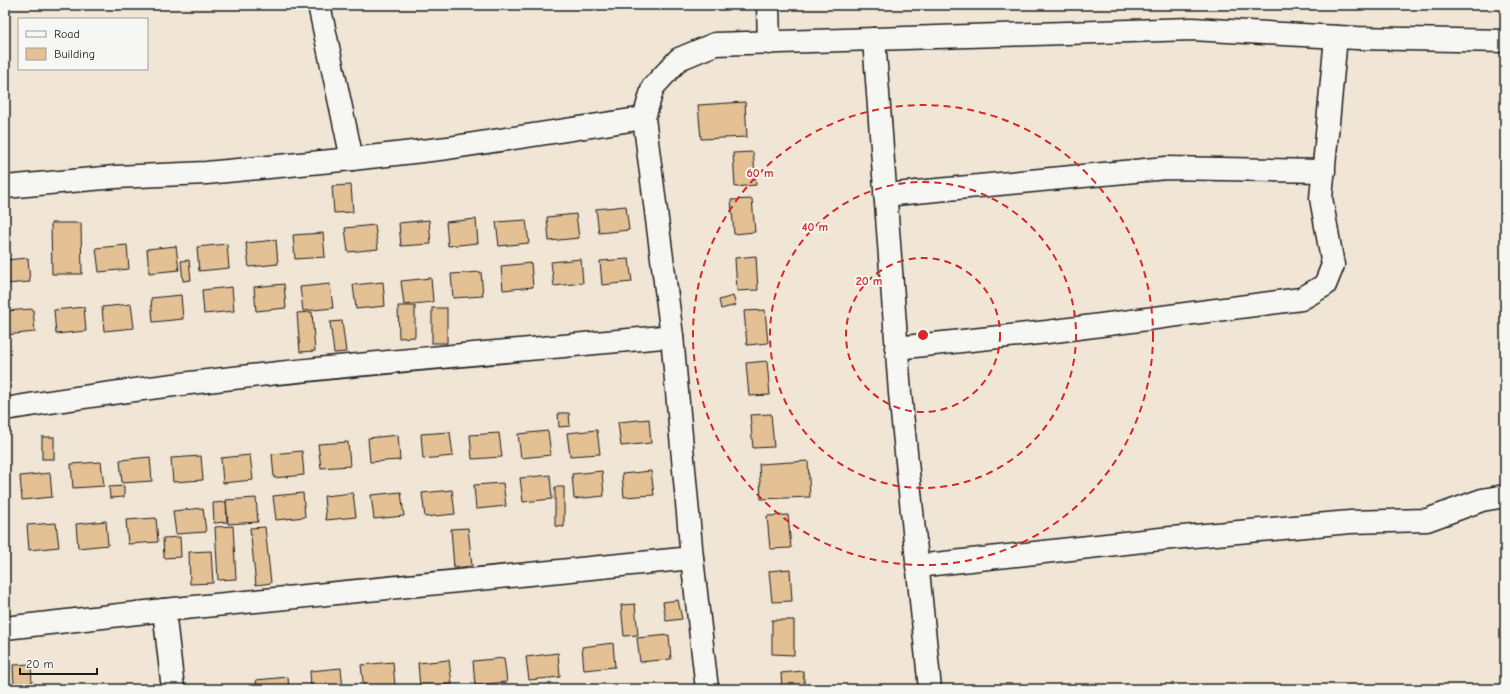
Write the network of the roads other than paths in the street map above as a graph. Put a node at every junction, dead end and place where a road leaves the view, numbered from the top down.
1 (319, 5) edge
2 (768, 5) edge
3 (1336, 37) junction
4 (874, 39) junction
5 (1505, 41) edge
6 (769, 43) junction
7 (644, 118) junction
8 (352, 159) junction
9 (1324, 171) junction
10 (5, 187) edge
11 (885, 195) junction
12 (672, 336) junction
13 (896, 348) junction
14 (5, 409) edge
15 (1505, 496) edge
16 (692, 558) junction
17 (918, 566) junction
18 (164, 610) junction
19 (5, 628) edge
20 (173, 689) edge
21 (707, 689) edge
22 (930, 689) edge

1 - 8 street
2 - 6 street
3 - 4 street
3 - 5 street
3 - 9 street
4 - 6 street
4 - 11 street
6 - 7 street
7 - 8 street
7 - 12 street
8 - 10 street
9 - 11 street
9 - 13 street
11 - 13 street
12 - 14 street
12 - 16 street
13 - 17 street
15 - 17 street
16 - 18 street
16 - 21 street
17 - 22 street
18 - 19 street
18 - 20 street

